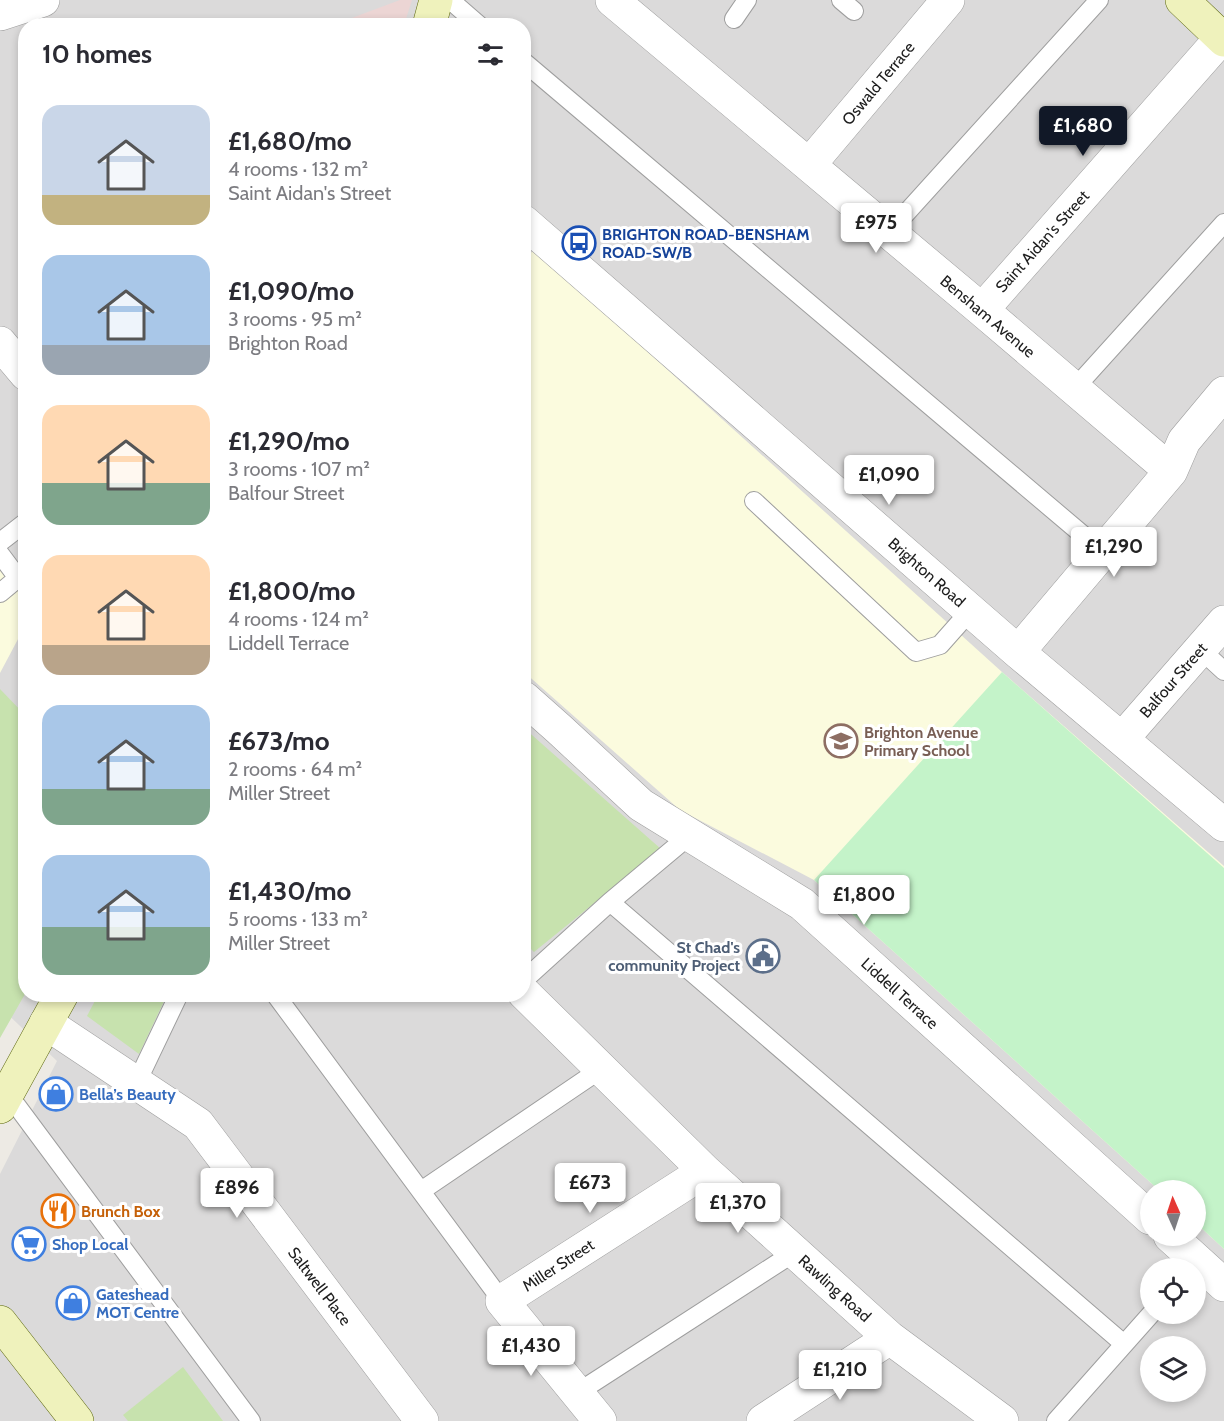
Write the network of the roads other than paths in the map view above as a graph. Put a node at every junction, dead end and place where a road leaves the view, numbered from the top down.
1 (43, 0) edge
2 (436, 0) edge
3 (450, 0) edge
4 (612, 0) edge
5 (747, 0) edge
6 (948, 0) edge
7 (1099, 0) edge
8 (1182, 0) edge
9 (0, 14) edge
10 (431, 18) edge
11 (471, 18) edge
12 (734, 19) dead end
13 (1223, 38) edge
14 (531, 68) edge
15 (809, 165) junction
16 (1224, 223) edge
17 (531, 228) edge
18 (889, 232) junction
19 (982, 310) junction
20 (0, 343) edge
21 (18, 364) edge
22 (1074, 389) junction
23 (1224, 393) edge
24 (1171, 471) junction
25 (754, 501) dead end
26 (18, 528) edge
27 (0, 542) edge
28 (1103, 552) junction
29 (0, 554) edge
30 (0, 593) edge
31 (971, 610) junction
32 (1224, 622) edge
33 (1200, 649) junction
34 (1018, 652) junction
35 (1224, 671) edge
36 (531, 704) edge
37 (1122, 739) junction
38 (1224, 825) edge
39 (690, 835) junction
40 (610, 902) junction
41 (531, 974) edge
42 (531, 1000) edge
43 (58, 1002) edge
44 (175, 1002) edge
45 (281, 1002) edge
46 (46, 1023) junction
47 (601, 1069) junction
48 (136, 1084) junction
49 (4, 1100) edge
50 (705, 1171) junction
51 (421, 1191) junction
52 (1140, 1209) edge
53 (1178, 1246) edge
54 (795, 1252) junction
55 (1188, 1258) edge
56 (1206, 1273) edge
57 (1224, 1284) edge
58 (502, 1301) junction
59 (0, 1322) edge
60 (1141, 1324) edge
61 (890, 1338) junction
62 (1124, 1344) junction
63 (577, 1393) junction
64 (77, 1421) edge
65 (251, 1421) edge
66 (422, 1421) edge
67 (600, 1421) edge
68 (763, 1421) edge
69 (1002, 1421) edge
70 (1056, 1421) edge

1 - 9 street
2 - 10 street
3 - 11 lane
4 - 15 street, Bensham Avenue
5 - 12 lane
6 - 15 street, Oswald Terrace
7 - 18 lane
8 - 13 street
13 - 19 street, Saint Aidan's Street
14 - 28 lane
15 - 18 street, Bensham Avenue
16 - 22 lane
17 - 31 street, Brighton Road
18 - 19 street, Bensham Avenue
19 - 22 street, Bensham Avenue
20 - 21 street
22 - 24 street, Bensham Avenue
23 - 24 street
24 - 28 street
25 - 31 lane
26 - 27 lane
28 - 34 street
29 - 30 lane
31 - 34 street, Brighton Road
32 - 33 street, Balfour Street
33 - 35 lane
33 - 37 street, Balfour Street
34 - 37 street, Brighton Road
36 - 39 street, Liddell Terrace
37 - 38 street, Brighton Road
39 - 40 lane
39 - 52 street, Liddell Terrace
40 - 41 lane
40 - 62 lane
42 - 47 street, Rawling Road
43 - 46 street
44 - 48 lane
45 - 51 lane
46 - 48 street, Saltwell Place
46 - 49 street
47 - 50 street, Rawling Road
47 - 51 lane
48 - 66 street, Saltwell Place
49 - 65 lane
50 - 54 street, Rawling Road
50 - 58 street, Miller Street
51 - 58 lane
53 - 55 street
54 - 61 street, Rawling Road
54 - 63 lane
56 - 57 street
58 - 63 street
59 - 64 street
60 - 62 lane
61 - 68 street
61 - 69 street, Rawling Road
62 - 70 lane
63 - 67 street

